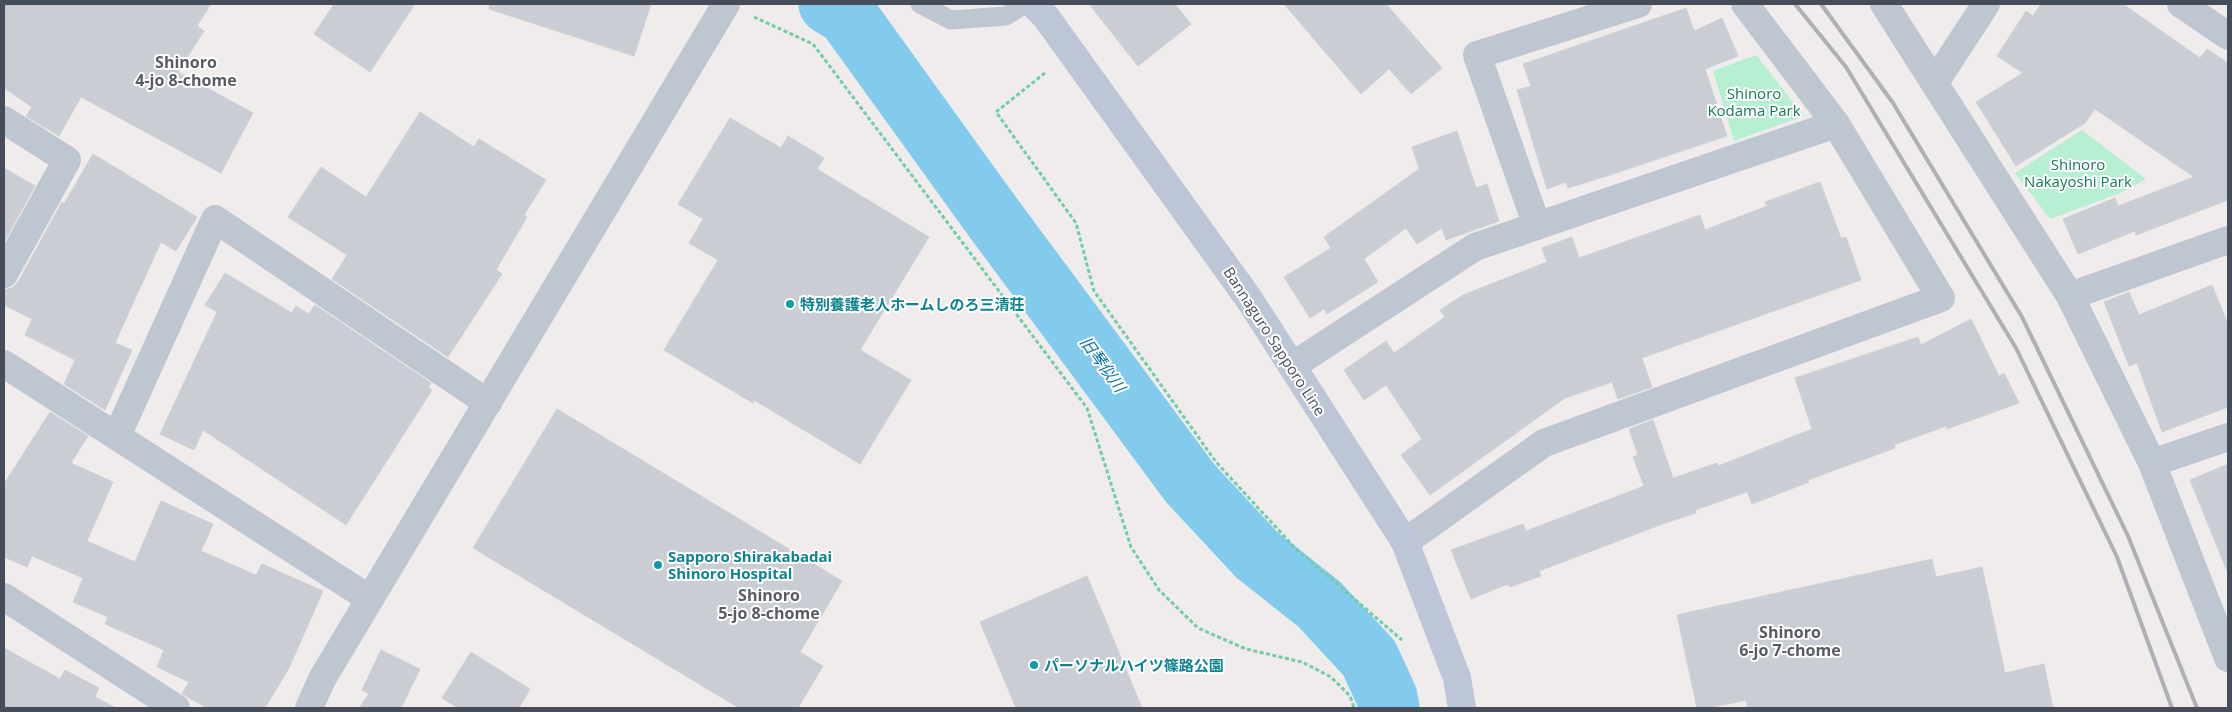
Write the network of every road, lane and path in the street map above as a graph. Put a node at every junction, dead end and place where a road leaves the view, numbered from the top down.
1 (726, 4) edge
2 (920, 4) edge
3 (1025, 4) edge
4 (1033, 4) edge
5 (1638, 4) edge
6 (1745, 4) edge
7 (1884, 4) edge
8 (1986, 4) edge
9 (2181, 4) edge
10 (751, 15) dead end
11 (2228, 36) edge
12 (1045, 73) dead end
13 (1935, 82) junction
14 (4, 120) edge
15 (1836, 124) junction
16 (1537, 226) junction
17 (2228, 240) edge
18 (4, 274) edge
19 (2070, 296) junction
20 (4, 364) edge
21 (1292, 366) junction
22 (488, 403) junction
23 (117, 436) junction
24 (2228, 436) edge
25 (2152, 463) junction
26 (1405, 542) junction
27 (4, 598) edge
28 (370, 599) junction
29 (1402, 640) dead end
30 (2228, 658) edge
31 (176, 708) edge
32 (309, 708) edge
33 (1354, 708) edge
34 (1462, 708) edge

1 - 22 street
2 - 3 lane
4 - 21 main road, Bannaguro Sapporo Line
5 - 16 street
6 - 15 street
7 - 13 street
8 - 13 street
9 - 11 street
10 - 33 path
12 - 29 path
13 - 19 street
14 - 18 street
15 - 16 street
15 - 26 street
16 - 21 street
17 - 19 street
19 - 25 street
20 - 23 street
21 - 26 main road, Bannaguro Sapporo Line
22 - 23 street
22 - 28 street
23 - 28 street
24 - 25 street
25 - 30 street
26 - 34 main road, Bannaguro Sapporo Line
27 - 31 street
28 - 32 street

